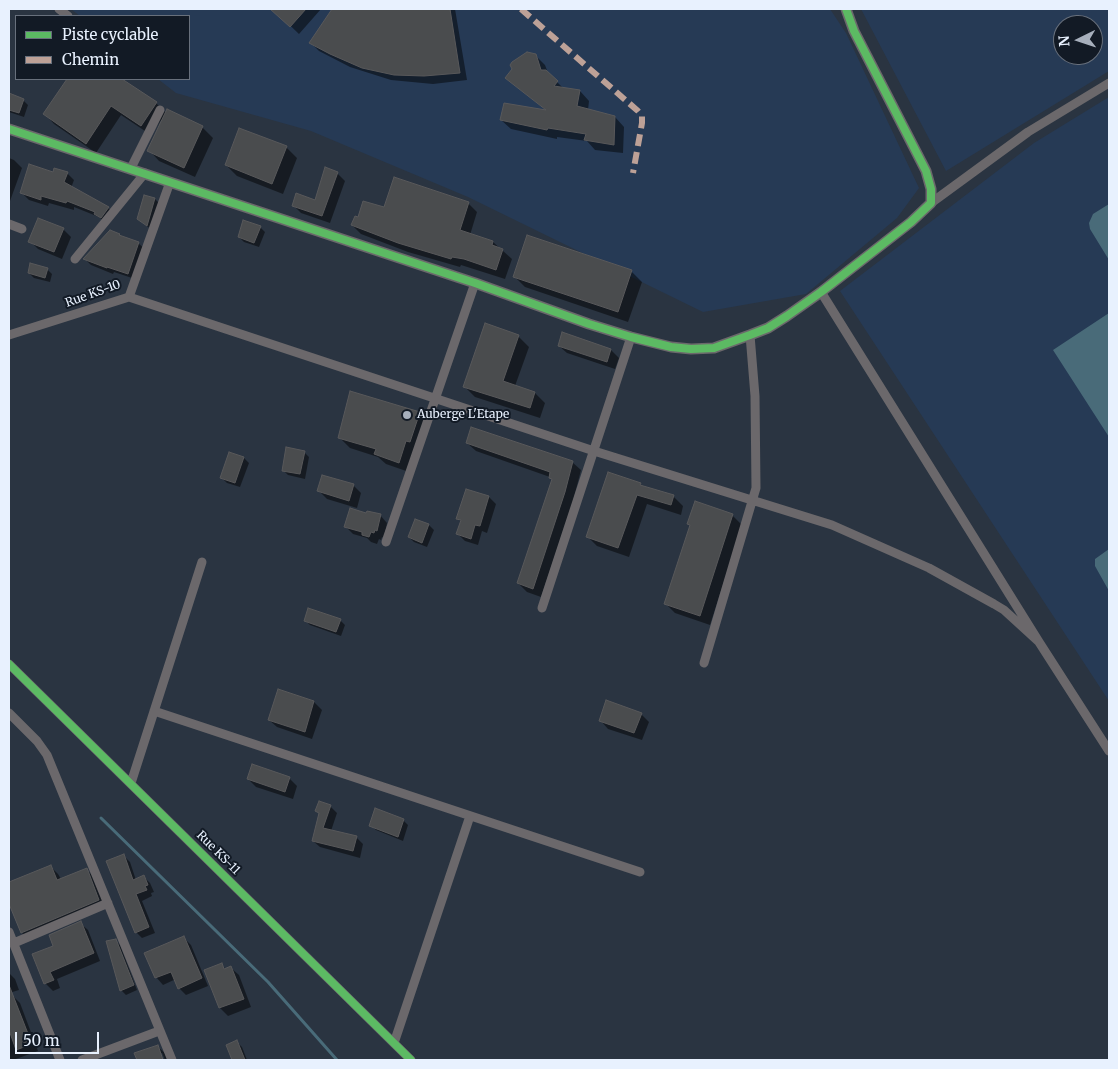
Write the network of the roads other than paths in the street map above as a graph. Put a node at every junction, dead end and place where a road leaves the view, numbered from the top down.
1 (845, 10) edge
2 (1109, 83) edge
3 (160, 110) dead end
4 (9, 129) edge
5 (131, 168) junction
6 (145, 173) junction
7 (170, 182) junction
8 (931, 203) junction
9 (9, 224) edge
10 (22, 229) dead end
11 (75, 259) dead end
12 (475, 283) junction
13 (821, 292) junction
14 (129, 297) junction
15 (9, 335) edge
16 (750, 336) junction
17 (631, 337) junction
18 (436, 398) junction
19 (594, 451) junction
20 (754, 499) junction
21 (386, 542) dead end
22 (202, 562) dead end
23 (542, 608) dead end
24 (1039, 642) junction
25 (704, 663) dead end
26 (9, 664) edge
27 (154, 711) junction
28 (9, 712) edge
29 (1109, 751) edge
30 (131, 783) junction
31 (470, 816) junction
32 (640, 872) dead end
33 (108, 904) junction
34 (9, 932) edge
35 (14, 943) junction
36 (160, 1031) junction
37 (394, 1043) junction
38 (60, 1060) edge
39 (82, 1060) edge
40 (172, 1060) edge
41 (411, 1060) edge

1 - 8 street
2 - 8 street
3 - 5 street
4 - 5 street
5 - 6 street
6 - 7 street
6 - 11 street
7 - 12 street
7 - 14 street, Rue KS-10
8 - 13 street
9 - 10 street
12 - 17 street
12 - 18 street
13 - 16 street
13 - 24 street
14 - 15 street, Rue KS-10
14 - 18 street
16 - 17 street
16 - 20 street
17 - 19 street
18 - 19 street
18 - 21 street
19 - 20 street
19 - 23 street
20 - 24 street
20 - 25 street
22 - 27 street
24 - 29 street
26 - 30 street, Rue KS-11
27 - 30 street
27 - 31 street
28 - 33 street
30 - 37 street, Rue KS-11
31 - 32 street
31 - 37 street
33 - 35 street
33 - 36 street
34 - 35 street
35 - 38 street
36 - 39 street
36 - 40 street
37 - 41 street, Rue KS-11

